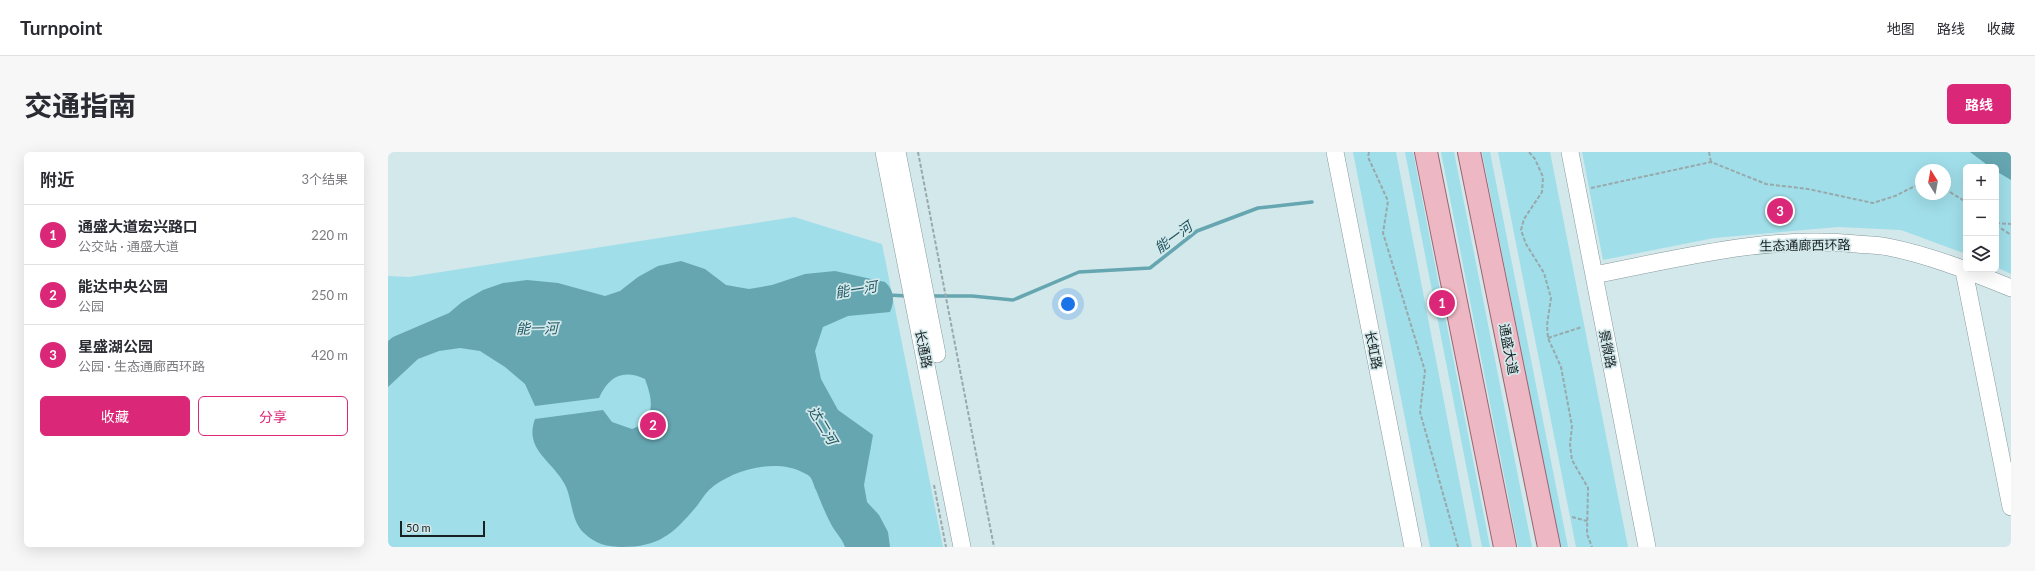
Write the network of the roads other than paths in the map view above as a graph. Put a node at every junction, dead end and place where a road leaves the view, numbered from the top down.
1 (884, 152) edge
2 (897, 152) edge
3 (1335, 152) edge
4 (1426, 152) edge
5 (1469, 152) edge
6 (1570, 152) edge
7 (1963, 270) edge
8 (1964, 272) edge
9 (1969, 272) edge
10 (1594, 275) junction
11 (2011, 288) edge
12 (2011, 507) edge
13 (962, 547) edge
14 (974, 547) edge
15 (1413, 547) edge
16 (1505, 547) edge
17 (1549, 547) edge
18 (1647, 547) edge

1 - 13 street, 长通路
2 - 14 street, 长通路
3 - 15 street, 长虹路
4 - 16 main road
5 - 17 main road, 通盛大道
6 - 10 street, 景微路
7 - 10 street, 生态通廊西环路
8 - 12 street
9 - 11 street, 生态通廊西环路
10 - 18 street, 景微路

